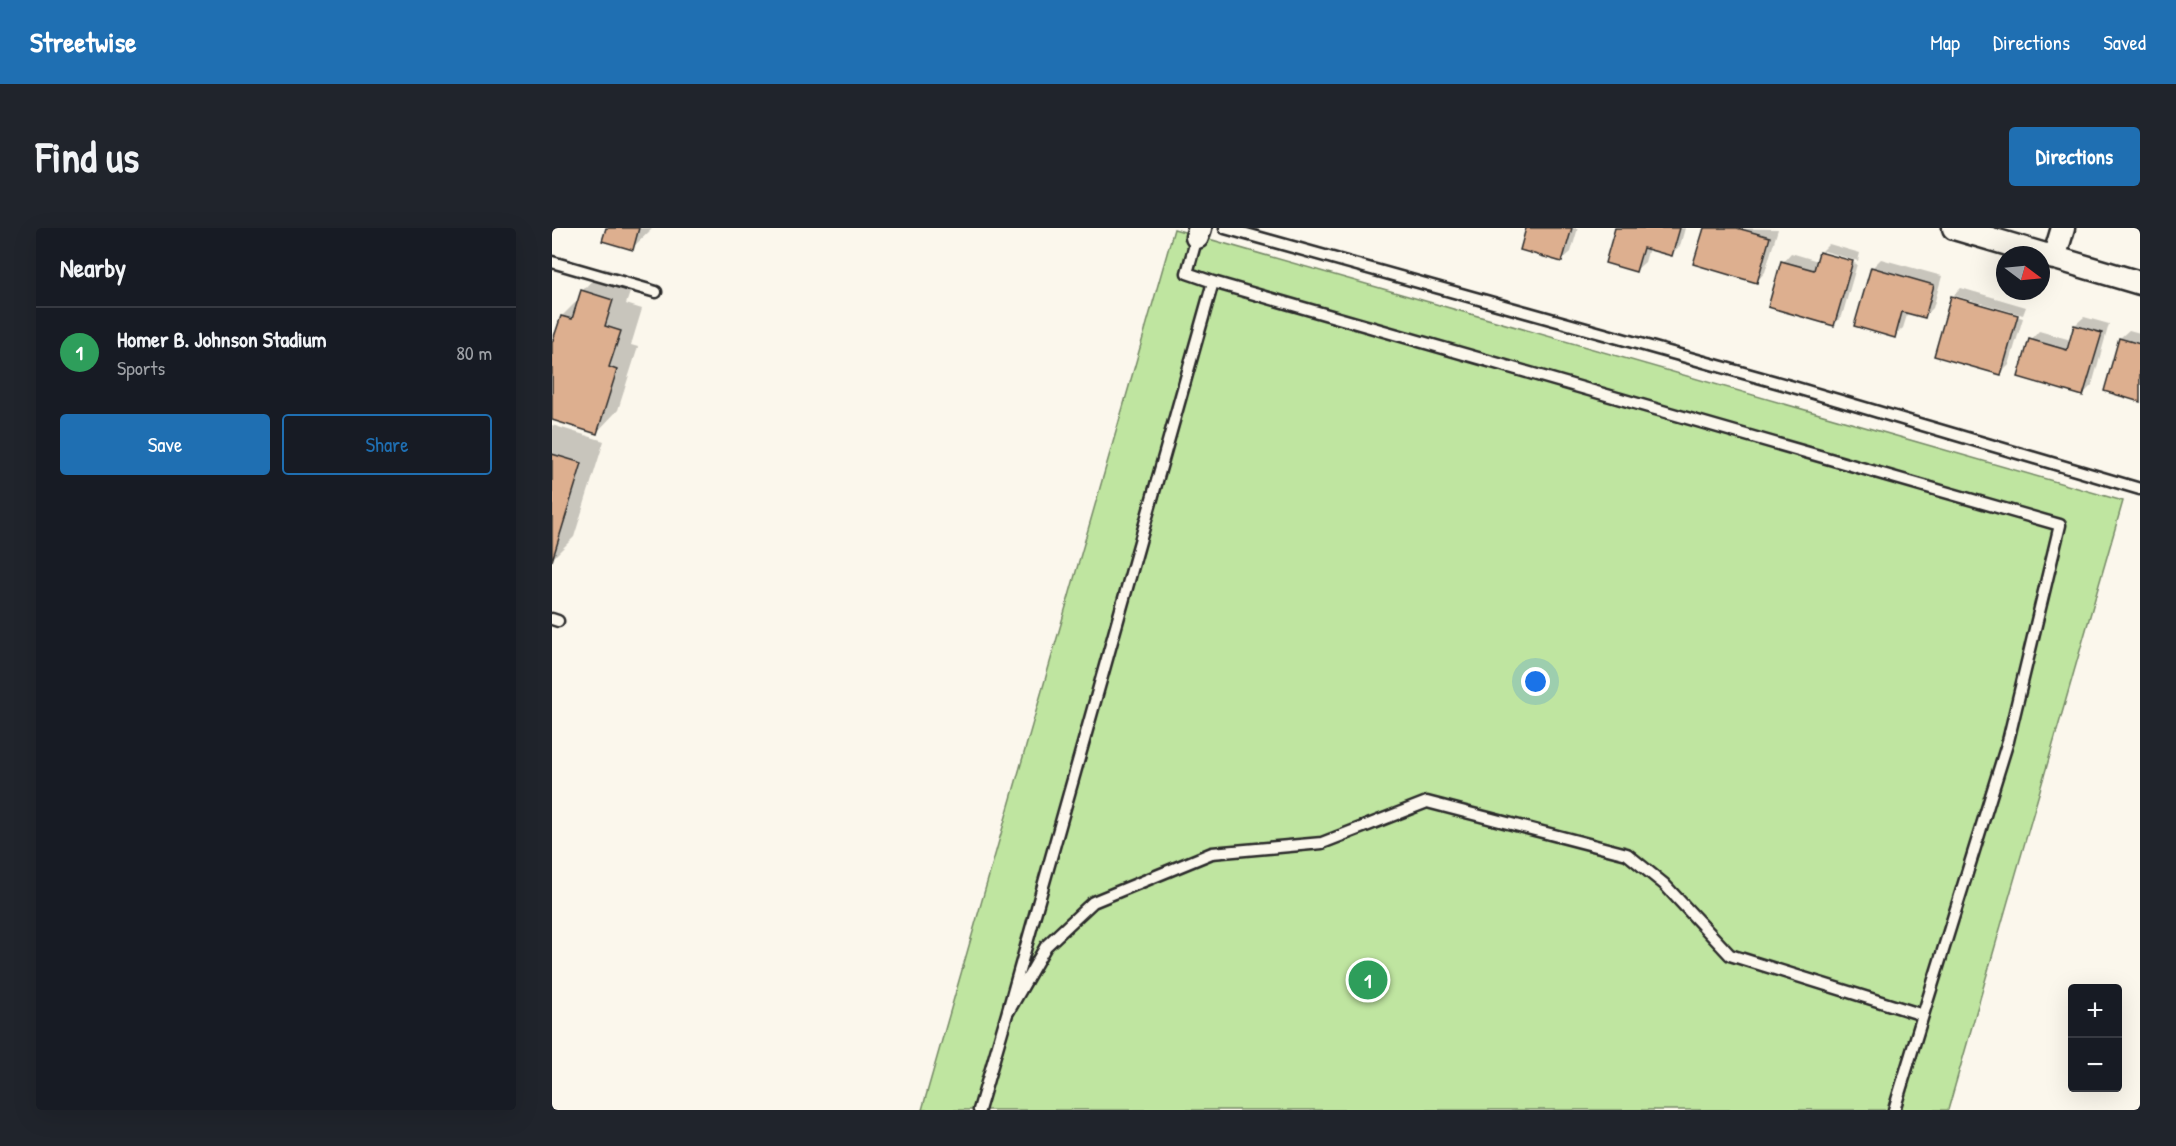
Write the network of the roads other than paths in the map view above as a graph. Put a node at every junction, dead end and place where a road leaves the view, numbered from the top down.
1 (1225, 228) edge
2 (1954, 228) edge
3 (2062, 228) edge
4 (1199, 232) edge
5 (2054, 258) junction
6 (552, 262) edge
7 (1213, 282) junction
8 (2140, 283) edge
9 (656, 292) dead end
10 (2140, 489) edge
11 (1007, 1014) junction
12 (1923, 1015) junction
13 (979, 1110) edge
14 (1894, 1110) edge

1 - 10 lane
2 - 5 street
3 - 5 street
4 - 7 lane
5 - 8 street
6 - 9 lane
7 - 11 lane
7 - 12 lane
11 - 12 lane
11 - 13 lane
12 - 14 lane

